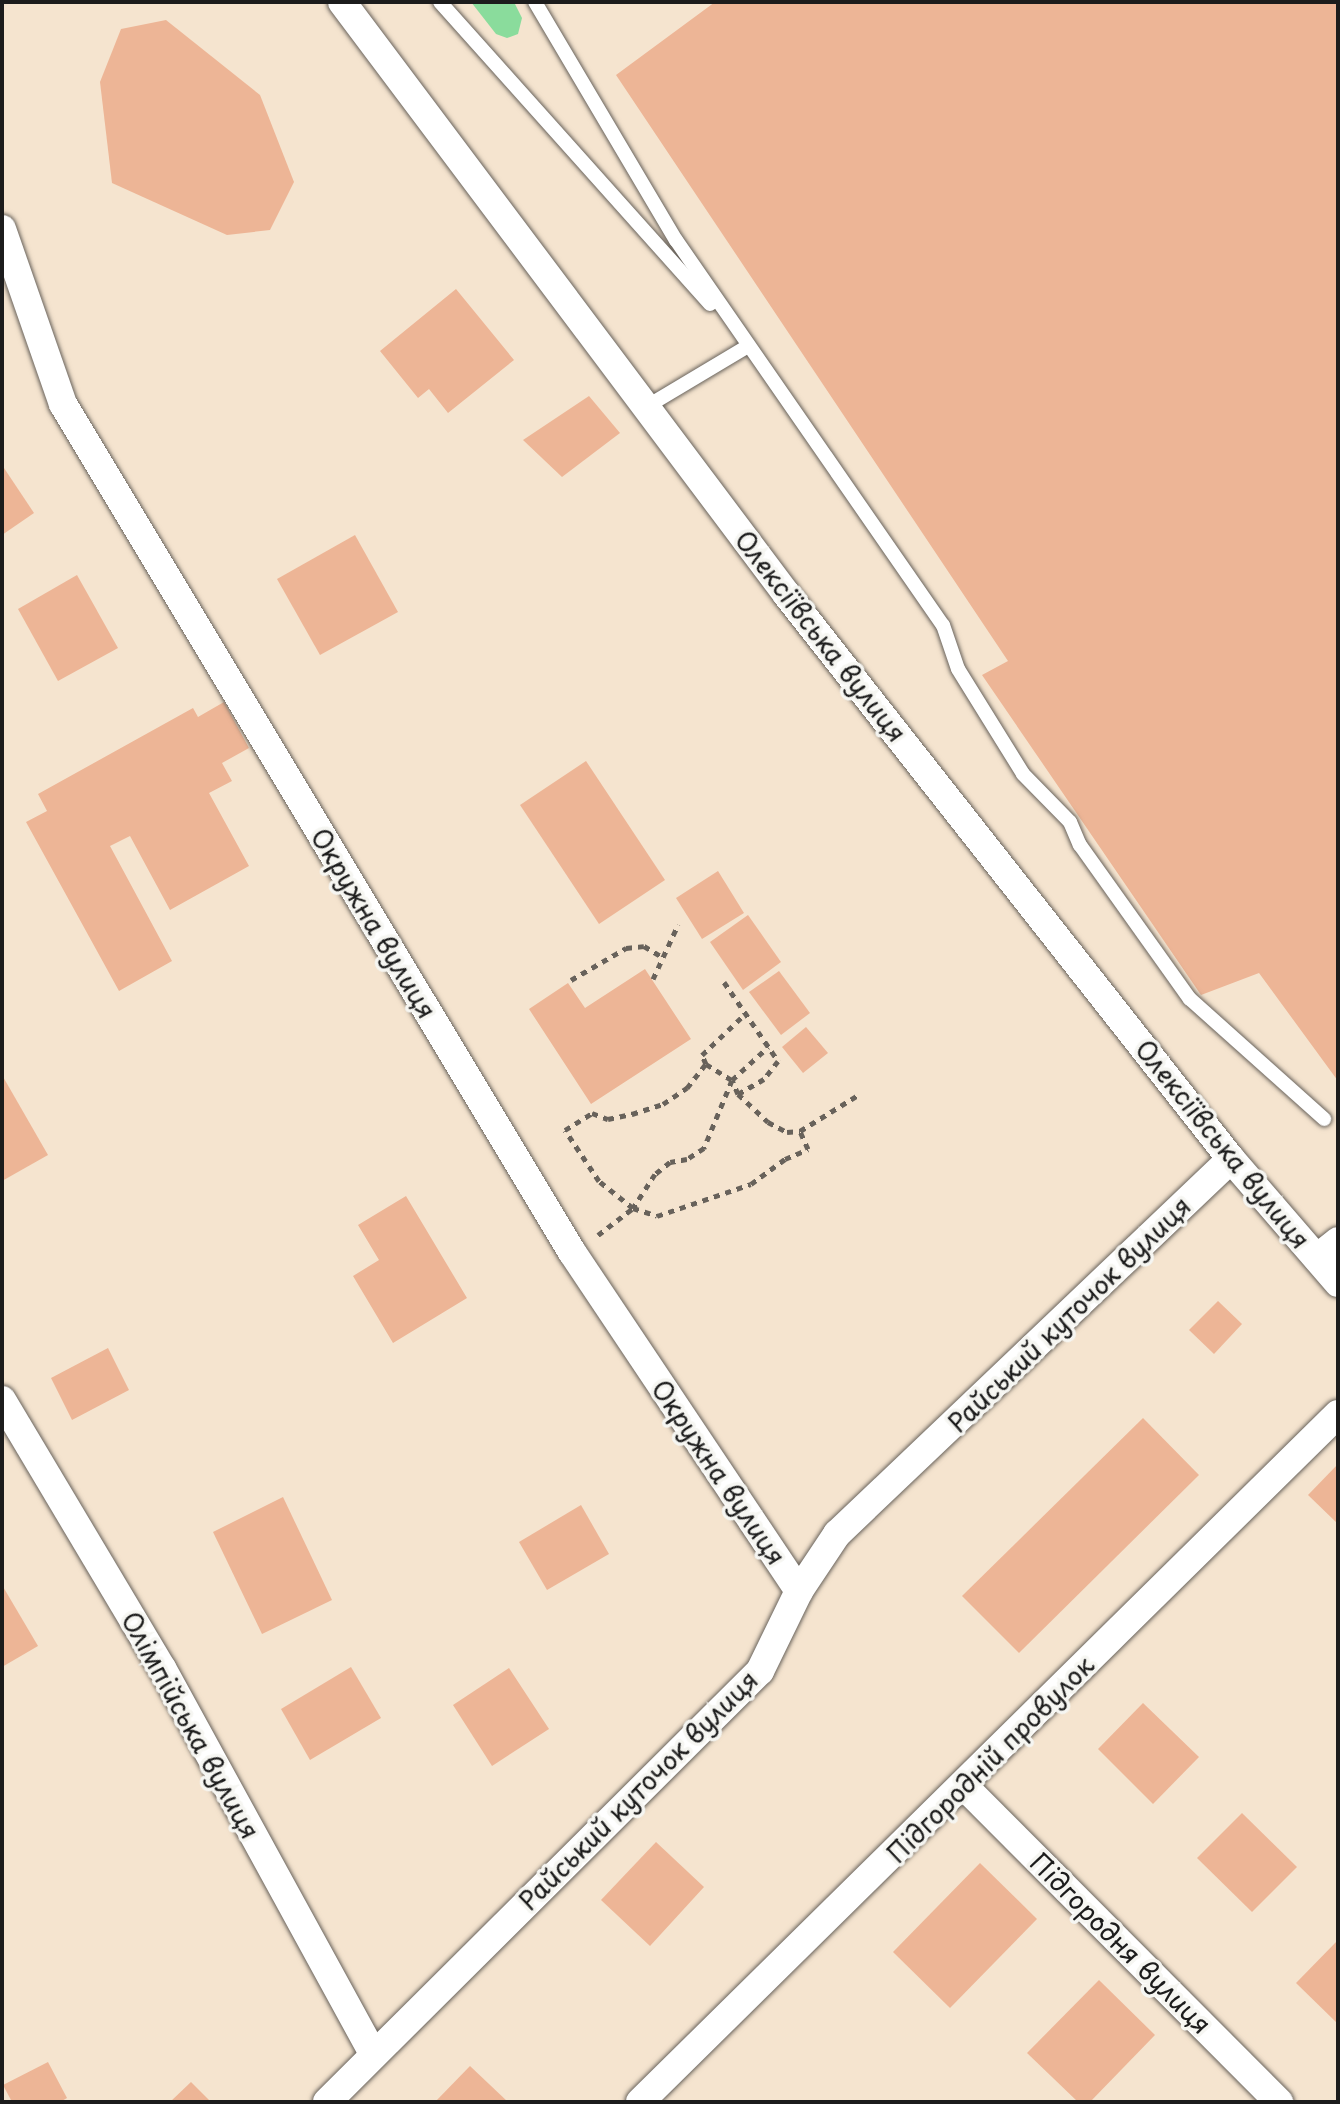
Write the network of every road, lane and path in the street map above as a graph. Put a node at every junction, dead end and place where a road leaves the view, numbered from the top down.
1 (342, 2) edge
2 (440, 2) edge
3 (535, 2) edge
4 (2, 229) edge
5 (748, 346) junction
6 (646, 407) junction
7 (678, 925) dead end
8 (664, 958) junction
9 (653, 979) dead end
10 (571, 980) dead end
11 (724, 982) dead end
12 (745, 1014) junction
13 (768, 1047) junction
14 (706, 1064) junction
15 (732, 1080) junction
16 (738, 1094) junction
17 (860, 1094) dead end
18 (1324, 1119) dead end
19 (800, 1131) junction
20 (1231, 1159) junction
21 (633, 1208) junction
22 (1327, 1250) edge
23 (572, 1252) junction
24 (1338, 1283) edge
25 (2, 1400) edge
26 (1338, 1414) edge
27 (799, 1591) junction
28 (963, 1785) junction
29 (373, 2054) junction
30 (327, 2102) edge
31 (640, 2102) edge
32 (1279, 2102) edge

1 - 6 street, Олексіївська вулиця
2 - 5 lane
3 - 5 lane
4 - 23 street, Окружна вулиця
5 - 6 lane
5 - 18 lane
6 - 20 street, Олексіївська вулиця
7 - 8 path
8 - 9 path
8 - 10 path
11 - 12 path
12 - 13 path
12 - 14 path
13 - 15 path
13 - 16 path
14 - 15 path
14 - 21 path
15 - 16 path
15 - 21 path
16 - 19 path
17 - 19 path
19 - 21 path
20 - 22 street, Олексіївська вулиця
20 - 27 street, Райський куточок вулиця
21 - 23 path
22 - 24 street, Олексіївська вулиця
23 - 27 street, Окружна вулиця
25 - 29 street, Олімпійська вулиця
26 - 28 street, Підгородній провулок
27 - 29 street, Райський куточок вулиця
28 - 31 street, Підгородній провулок
28 - 32 street, Підгородня вулиця
29 - 30 street, Райський куточок вулиця

